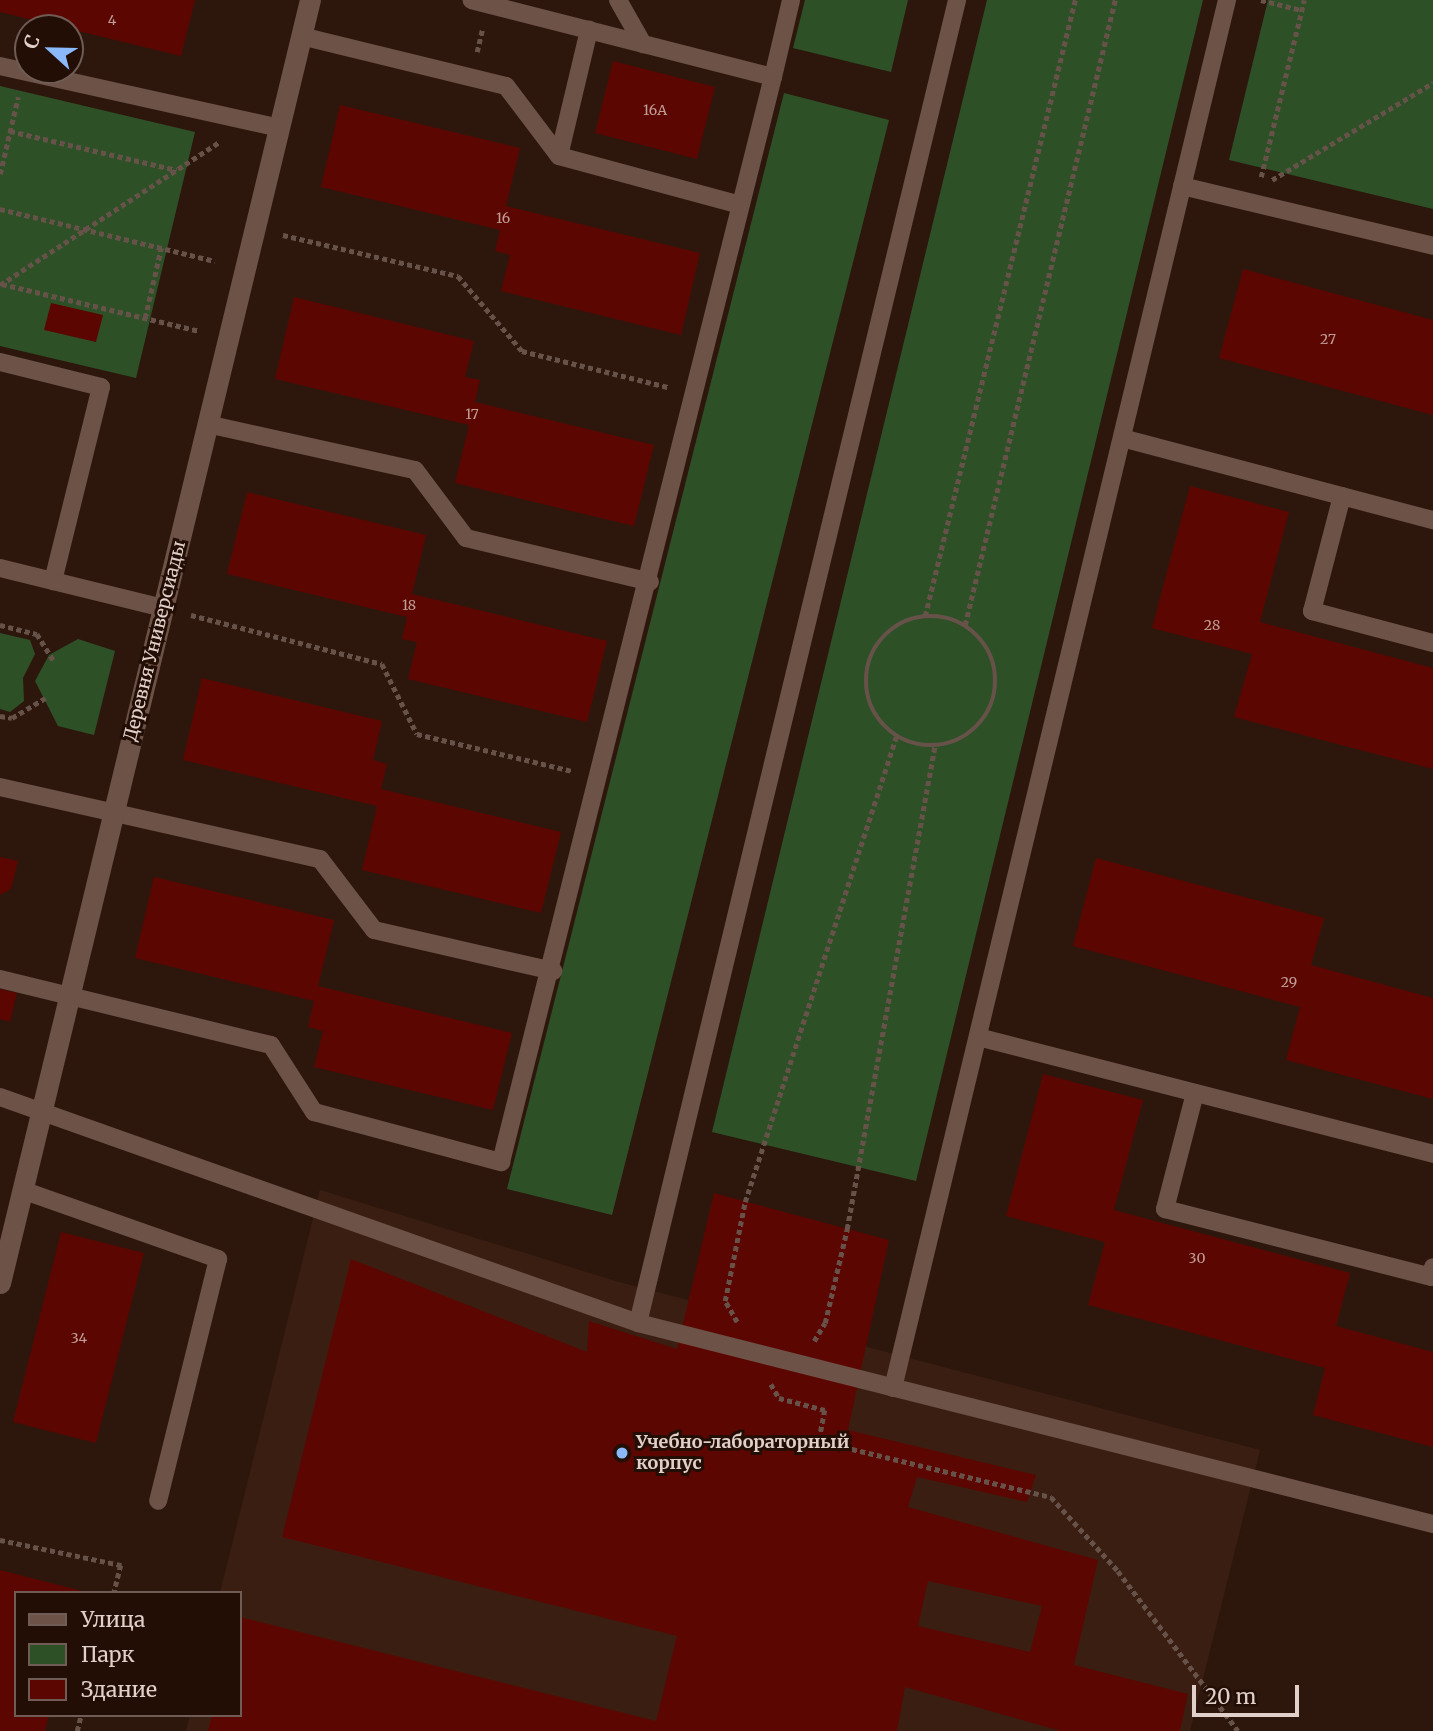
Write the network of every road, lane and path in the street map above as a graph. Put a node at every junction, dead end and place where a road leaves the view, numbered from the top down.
1 (310, 0) edge
2 (618, 0) edge
3 (791, 0) edge
4 (957, 0) edge
5 (1075, 0) edge
6 (1115, 0) edge
7 (1227, 0) edge
8 (1261, 0) edge
9 (1304, 0) edge
10 (481, 2) edge
11 (1301, 10) junction
12 (589, 30) junction
13 (301, 36) junction
14 (643, 44) junction
15 (470, 77) junction
16 (773, 77) junction
17 (1433, 83) edge
18 (21, 84) edge
19 (78, 84) edge
20 (249, 122) junction
21 (279, 128) junction
22 (10, 131) junction
23 (559, 156) junction
24 (176, 170) junction
25 (0, 174) edge
26 (1261, 178) dead end
27 (1271, 180) dead end
28 (1182, 186) junction
29 (741, 205) junction
30 (0, 209) edge
31 (255, 228) junction
32 (85, 230) junction
33 (1433, 246) edge
34 (161, 248) junction
35 (215, 261) dead end
36 (1, 284) edge
37 (145, 318) junction
38 (199, 331) dead end
39 (0, 362) edge
40 (696, 394) junction
41 (207, 424) junction
42 (1122, 438) junction
43 (1342, 496) junction
44 (1433, 520) edge
45 (0, 568) edge
46 (53, 581) junction
47 (650, 582) junction
48 (163, 608) junction
49 (925, 616) junction
50 (0, 625) edge
51 (965, 625) junction
52 (1433, 643) edge
53 (53, 660) dead end
54 (45, 698) dead end
55 (0, 716) edge
56 (896, 737) junction
57 (935, 747) junction
58 (601, 778) junction
59 (0, 787) edge
60 (113, 815) junction
61 (553, 971) junction
62 (0, 979) edge
63 (68, 1000) junction
64 (978, 1037) junction
65 (1195, 1093) junction
66 (0, 1097) edge
67 (41, 1114) junction
68 (1433, 1154) edge
69 (22, 1190) junction
70 (1433, 1267) edge
71 (0, 1283) edge
72 (725, 1301) dead end
73 (638, 1323) junction
74 (825, 1323) dead end
75 (893, 1388) junction
76 (779, 1398) dead end
77 (158, 1501) dead end
78 (1433, 1524) edge
79 (0, 1540) edge
80 (114, 1591) edge
81 (1238, 1731) edge

1 - 13 street, Деревня Универсиады
2 - 14 lane
3 - 16 lane
4 - 73 lane
5 - 49 path
6 - 51 path
7 - 28 lane
8 - 11 path
9 - 11 path
10 - 12 lane
10 - 15 path
11 - 26 path
12 - 14 lane
12 - 23 lane
13 - 15 lane
13 - 21 street, Деревня Универсиады
14 - 16 lane
15 - 23 lane
16 - 29 lane
17 - 27 path
18 - 22 path
19 - 20 lane
20 - 21 lane
20 - 24 path
21 - 31 street, Деревня Универсиады
22 - 24 path
22 - 25 path
23 - 29 lane
24 - 32 path
28 - 33 lane
28 - 42 lane
29 - 40 lane
30 - 32 path
31 - 40 path
31 - 41 street, Деревня Универсиады
32 - 34 path
32 - 36 path
34 - 35 path
34 - 37 path
36 - 37 path
37 - 38 path
39 - 46 lane
40 - 47 lane
41 - 47 lane
41 - 48 street, Деревня Универсиады
42 - 43 lane
42 - 64 lane
43 - 44 lane
43 - 52 lane
45 - 46 lane
46 - 48 lane
47 - 58 lane
48 - 58 path
48 - 60 street, Деревня Универсиады
49 - 51 path
49 - 56 path
50 - 53 path
51 - 57 path
54 - 55 path
56 - 57 path
56 - 72 path
57 - 74 path
58 - 61 lane
59 - 60 lane
60 - 61 lane
60 - 63 street, Деревня Универсиады
61 - 63 lane
62 - 63 lane
63 - 67 street, Деревня Универсиады
64 - 65 lane
64 - 75 lane
65 - 68 lane
65 - 70 lane
66 - 67 lane
67 - 69 street, Деревня Универсиады
67 - 73 lane
69 - 71 street, Деревня Универсиады
69 - 77 lane
73 - 75 lane
75 - 78 lane
76 - 81 path
79 - 80 path

